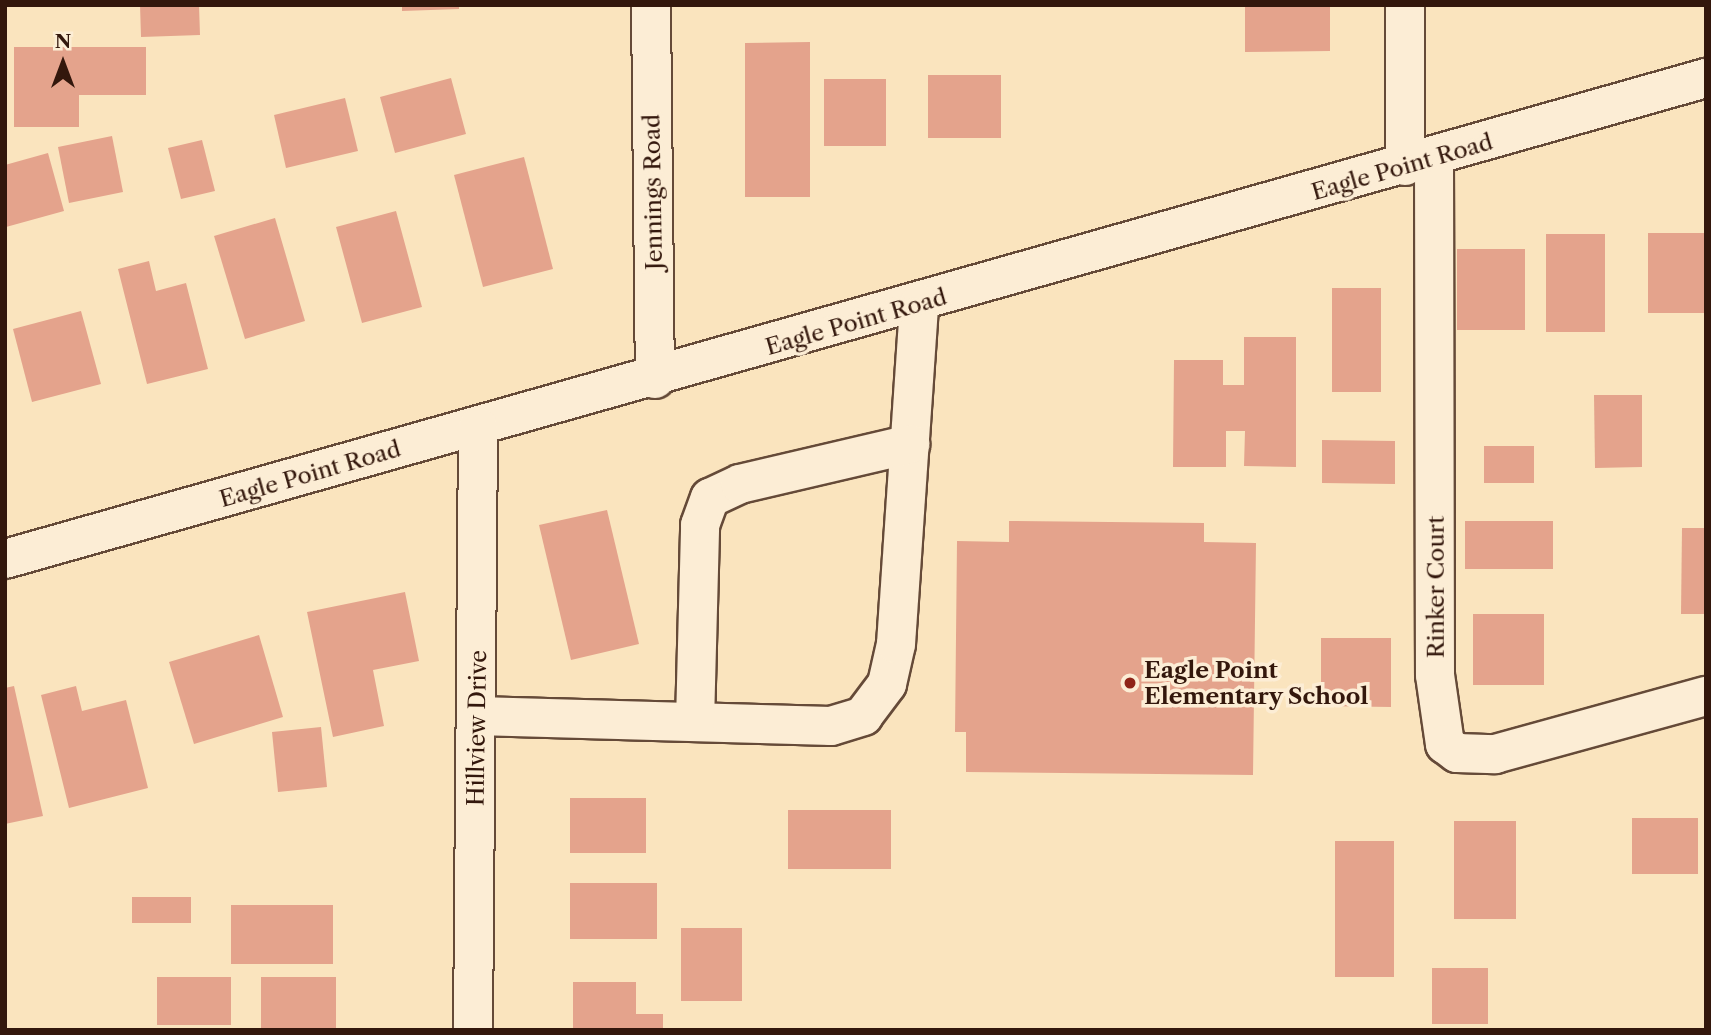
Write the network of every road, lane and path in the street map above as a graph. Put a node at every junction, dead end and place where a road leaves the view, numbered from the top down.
1 (651, 5) edge
2 (1405, 5) edge
3 (1706, 78) edge
4 (1419, 162) junction
5 (919, 304) junction
6 (655, 379) junction
7 (478, 427) junction
8 (910, 444) junction
9 (5, 558) edge
10 (1706, 696) edge
11 (477, 716) junction
12 (695, 722) junction
13 (473, 1030) edge

1 - 6 street, Jennings Road
2 - 4 street, Rinker Court
3 - 4 street, Eagle Point Road
4 - 5 street, Eagle Point Road
4 - 10 street, Rinker Court
5 - 6 street, Eagle Point Road
5 - 8 street
6 - 7 street, Eagle Point Road
7 - 9 street, Eagle Point Road
7 - 11 street, Hillview Drive
8 - 12 street
8 - 12 street
11 - 12 street
11 - 13 street, Hillview Drive

